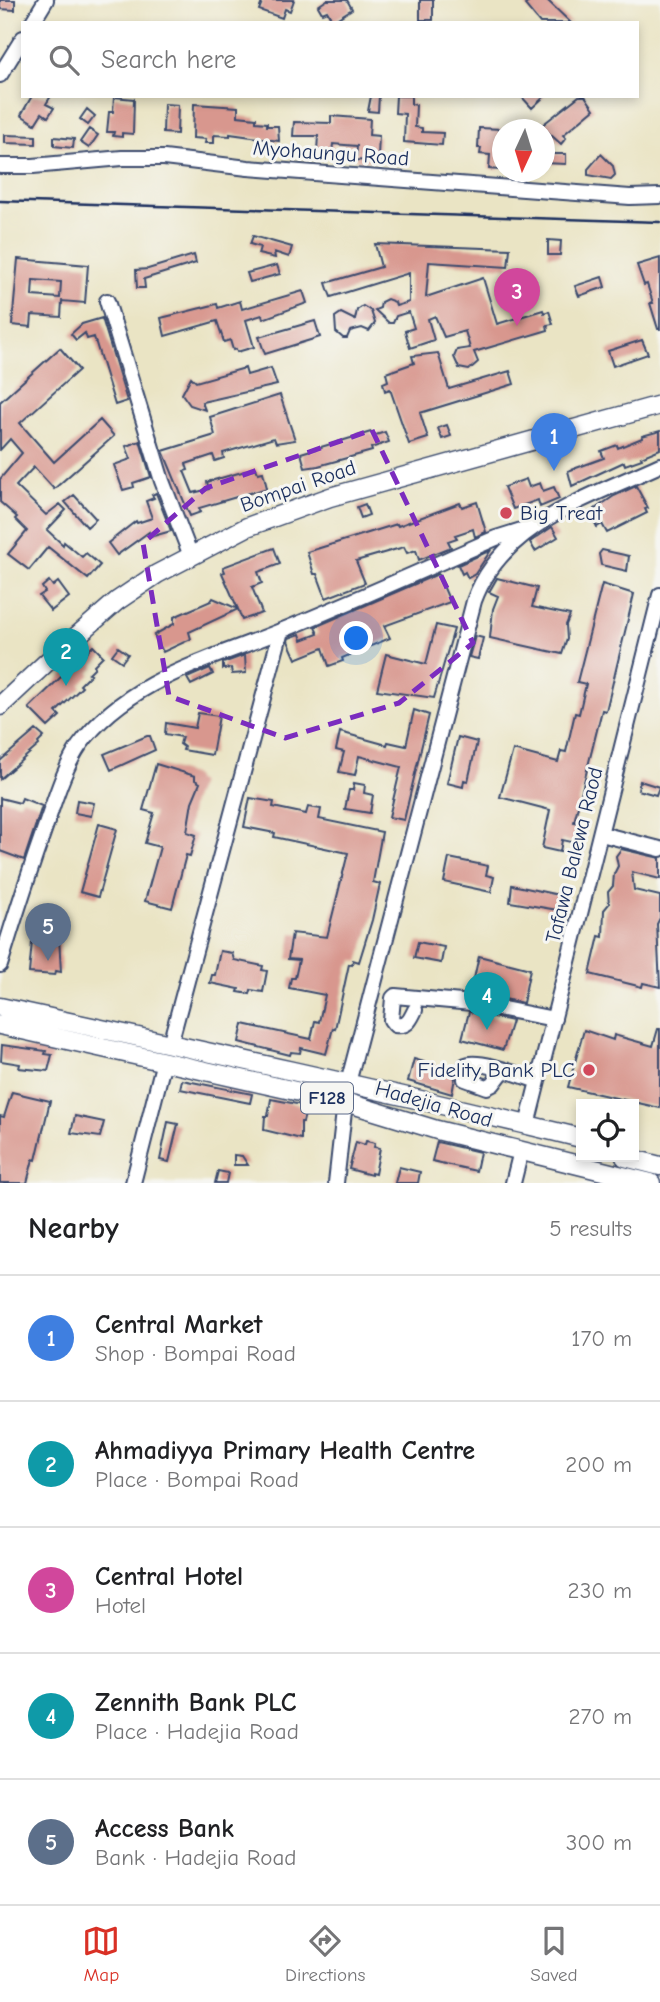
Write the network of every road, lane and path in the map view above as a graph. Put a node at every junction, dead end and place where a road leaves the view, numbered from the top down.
1 (46, 0) edge
2 (33, 21) edge
3 (21, 41) edge
4 (0, 75) edge
5 (0, 166) edge
6 (660, 196) edge
7 (107, 301) dead end
8 (660, 405) edge
9 (660, 465) edge
10 (531, 527) junction
11 (191, 556) junction
12 (660, 595) edge
13 (281, 631) junction
14 (0, 706) edge
15 (601, 834) junction
16 (660, 849) edge
17 (0, 965) edge
18 (0, 1007) edge
19 (415, 1010) dead end
20 (554, 1019) junction
21 (0, 1025) edge
22 (167, 1052) junction
23 (503, 1071) dead end
24 (538, 1081) junction
25 (348, 1083) junction
26 (369, 1090) junction
27 (345, 1102) junction
28 (369, 1110) junction
29 (416, 1110) junction
30 (527, 1125) junction
31 (576, 1137) edge
32 (576, 1145) edge
33 (521, 1151) junction
34 (639, 1152) edge
35 (576, 1155) edge
36 (660, 1157) edge
37 (639, 1161) edge
38 (602, 1162) edge
39 (660, 1166) edge
40 (660, 1177) edge
41 (132, 1183) edge
42 (336, 1183) edge
43 (513, 1183) edge
44 (651, 1183) edge

1 - 2 street
3 - 4 street
5 - 6 street, Myohaungu Road
7 - 11 street
8 - 11 main road, Bompai Road
9 - 10 street
10 - 13 street
10 - 25 street
11 - 14 main road, Bompai Road
12 - 15 street, Tafawa Balewa Raod
13 - 17 street
13 - 22 street
15 - 16 street
15 - 20 street, Tafawa Balewa Raod
18 - 22 main road, Hadejia Road / F128
19 - 20 street
20 - 24 street, Tafawa Balewa Raod
21 - 22 main road, Hadejia Road / F128
22 - 25 main road, Hadejia Road / F128
22 - 27 main road, Hadejia Road / F128
22 - 41 street
23 - 24 street
24 - 30 street, Tafawa Balewa Raod
25 - 26 main road, Hadejia Road / F128
26 - 29 main road
26 - 30 main road, Hadejia Road / F128
27 - 28 main road, Hadejia Road / F128
27 - 42 street
28 - 29 main road
28 - 33 main road, Hadejia Road / F128
29 - 32 main road
29 - 35 main road
30 - 31 main road, Hadejia Road / F128
33 - 43 street
33 - 44 main road, Hadejia Road / F128
34 - 36 main road
37 - 39 main road
38 - 40 main road

